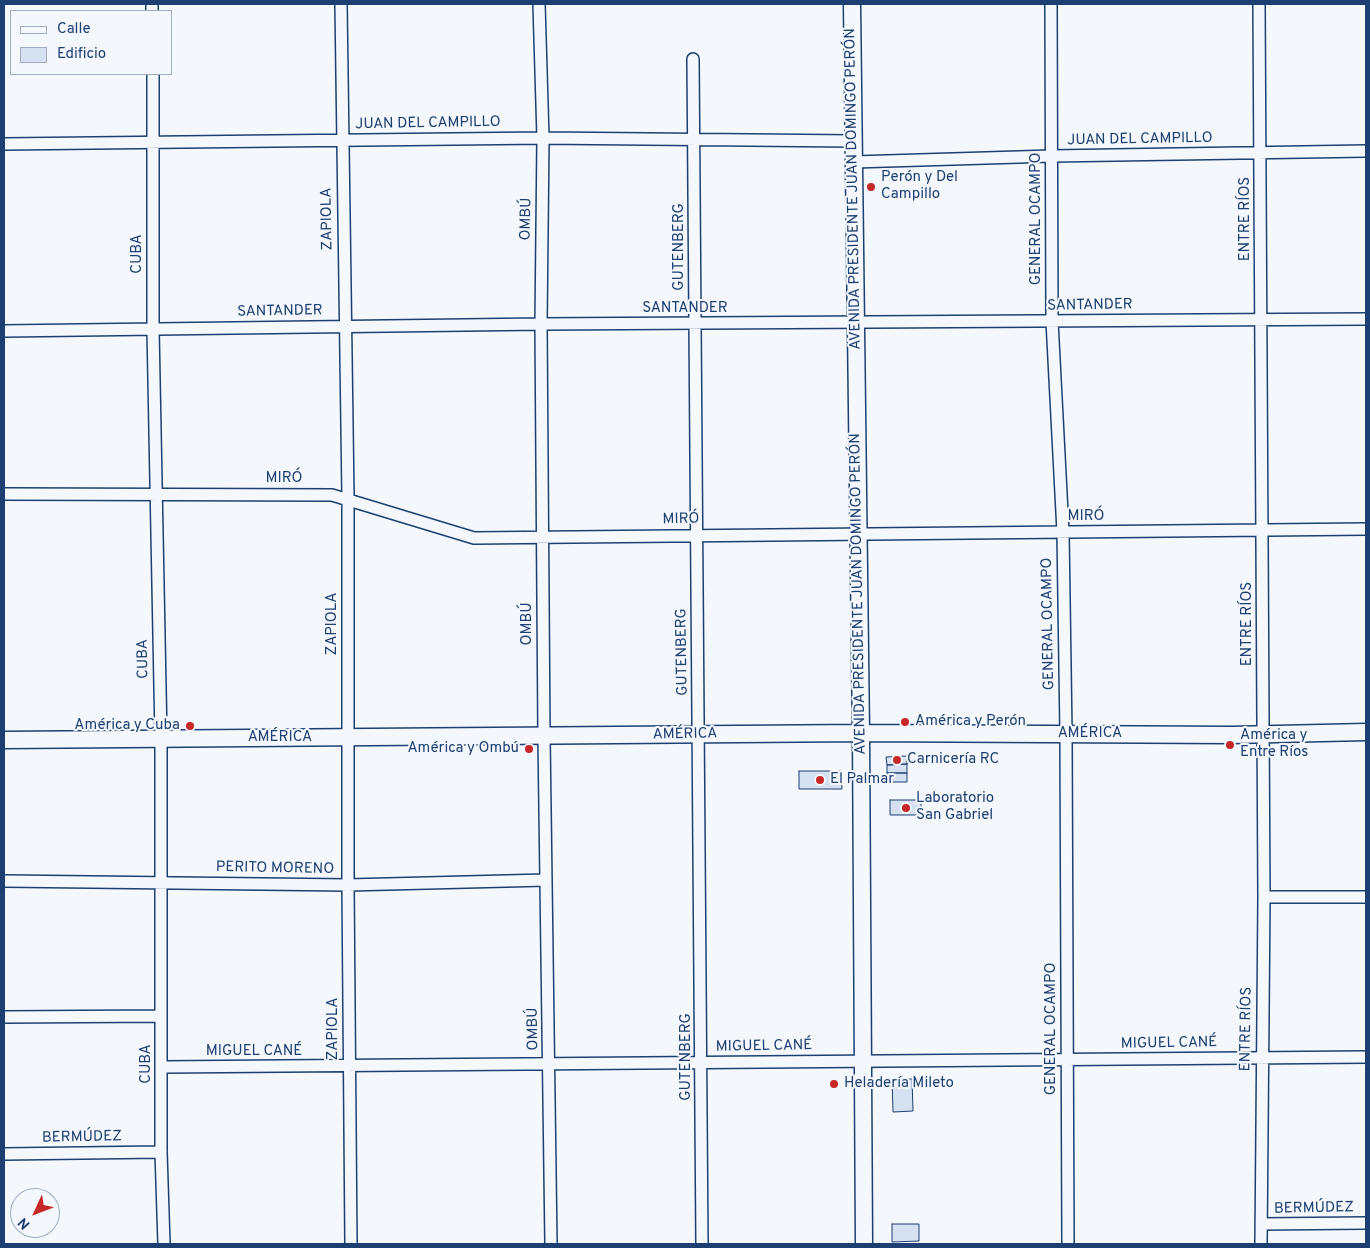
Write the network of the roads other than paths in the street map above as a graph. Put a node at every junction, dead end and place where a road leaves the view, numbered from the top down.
1 (341, 4) edge
2 (540, 4) edge
3 (852, 4) edge
4 (1051, 4) edge
5 (1259, 4) edge
6 (693, 59) dead end
7 (153, 75) edge
8 (543, 138) junction
9 (342, 140) junction
10 (695, 141) junction
11 (853, 141) junction
12 (154, 143) junction
13 (4, 144) edge
14 (1366, 152) edge
15 (1261, 153) junction
16 (1052, 156) junction
17 (854, 162) junction
18 (1261, 318) junction
19 (1366, 319) edge
20 (1052, 321) junction
21 (856, 323) junction
22 (541, 324) junction
23 (695, 324) junction
24 (345, 326) junction
25 (153, 330) junction
26 (4, 331) edge
27 (155, 493) junction
28 (4, 494) edge
29 (348, 498) junction
30 (1366, 529) edge
31 (1263, 531) junction
32 (1063, 532) junction
33 (697, 535) junction
34 (858, 535) junction
35 (542, 538) junction
36 (1366, 732) edge
37 (861, 733) junction
38 (1066, 734) junction
39 (1263, 734) junction
40 (699, 735) junction
41 (544, 736) junction
42 (162, 738) junction
43 (349, 738) junction
44 (4, 740) edge
45 (546, 880) junction
46 (4, 881) edge
47 (161, 883) junction
48 (348, 885) junction
49 (1264, 897) junction
50 (1366, 897) edge
51 (161, 1016) junction
52 (4, 1017) edge
53 (1366, 1057) edge
54 (1262, 1058) junction
55 (1067, 1060) junction
56 (863, 1061) junction
57 (702, 1063) junction
58 (550, 1065) junction
59 (163, 1067) junction
60 (349, 1067) junction
61 (162, 1152) junction
62 (4, 1154) edge
63 (1366, 1223) edge
64 (1262, 1224) junction
65 (164, 1244) edge
66 (351, 1244) edge
67 (551, 1244) edge
68 (702, 1244) edge
69 (864, 1244) edge
70 (1068, 1244) edge
71 (1261, 1244) edge

1 - 9 street, ZAPIOLA
2 - 8 street, OMBÚ
3 - 11 street, AVENIDA PRESIDENTE JUAN DOMINGO PERÓN
4 - 16 street, GENERAL OCAMPO
5 - 15 street, ENTRE RÍOS
6 - 10 street, GUTENBERG
7 - 12 street, CUBA
8 - 9 street, JUAN DEL CAMPILLO
8 - 10 street, JUAN DEL CAMPILLO
8 - 22 street, OMBÚ
9 - 12 street, JUAN DEL CAMPILLO
9 - 24 street, ZAPIOLA
10 - 11 street, JUAN DEL CAMPILLO
10 - 23 street, GUTENBERG
11 - 17 street, AVENIDA PRESIDENTE JUAN DOMINGO PERÓN
12 - 13 street, JUAN DEL CAMPILLO
12 - 25 street, CUBA
14 - 15 street, JUAN DEL CAMPILLO
15 - 16 street, JUAN DEL CAMPILLO
15 - 18 street, ENTRE RÍOS
16 - 17 street, JUAN DEL CAMPILLO
16 - 20 street, GENERAL OCAMPO
17 - 21 street, AVENIDA PRESIDENTE JUAN DOMINGO PERÓN
18 - 19 street, SANTANDER
18 - 20 street, SANTANDER
18 - 31 street, ENTRE RÍOS
20 - 21 street, SANTANDER
20 - 32 street, GENERAL OCAMPO
21 - 23 street, SANTANDER
21 - 34 street, AVENIDA PRESIDENTE JUAN DOMINGO PERÓN
22 - 23 street, SANTANDER
22 - 24 street, SANTANDER
22 - 35 street, OMBÚ
23 - 33 street, GUTENBERG
24 - 25 street, SANTANDER
24 - 29 street, ZAPIOLA
25 - 26 street, SANTANDER
25 - 27 street, CUBA
27 - 28 street, MIRÓ
27 - 29 street, MIRÓ
27 - 42 street, CUBA
29 - 35 street, MIRÓ
29 - 43 street, ZAPIOLA
30 - 31 street, MIRÓ
31 - 32 street, MIRÓ
31 - 39 street, ENTRE RÍOS
32 - 34 street, MIRÓ
32 - 38 street, GENERAL OCAMPO
33 - 34 street, MIRÓ
33 - 35 street, MIRÓ
33 - 40 street, GUTENBERG
34 - 37 street, AVENIDA PRESIDENTE JUAN DOMINGO PERÓN
35 - 41 street, OMBÚ
36 - 39 street, AMÉRICA
37 - 38 street, AMÉRICA
37 - 40 street, AMÉRICA
37 - 56 street, AVENIDA PRESIDENTE JUAN DOMINGO PERÓN
38 - 39 street, AMÉRICA
38 - 55 street, GENERAL OCAMPO
39 - 49 street, ENTRE RÍOS
40 - 41 street, AMÉRICA
40 - 57 street, GUTENBERG
41 - 43 street, AMÉRICA
41 - 45 street, OMBÚ
42 - 43 street, AMÉRICA
42 - 44 street, AMÉRICA
42 - 47 street, CUBA
43 - 48 street, ZAPIOLA
45 - 48 street, PERITO MORENO
45 - 58 street, OMBÚ
46 - 47 street, PERITO MORENO
47 - 48 street, PERITO MORENO
47 - 51 street, CUBA
48 - 60 street, ZAPIOLA
49 - 50 street
49 - 54 street, ENTRE RÍOS
51 - 52 street
51 - 59 street, CUBA
53 - 54 street, MIGUEL CANÉ
54 - 55 street, MIGUEL CANÉ
54 - 64 street, ENTRE RÍOS
55 - 56 street, MIGUEL CANÉ
55 - 70 street, GENERAL OCAMPO
56 - 57 street, MIGUEL CANÉ
56 - 69 street, AVENIDA PRESIDENTE JUAN DOMINGO PERÓN
57 - 58 street, MIGUEL CANÉ
57 - 68 street, GUTENBERG
58 - 60 street, MIGUEL CANÉ
58 - 67 street, OMBÚ
59 - 60 street, MIGUEL CANÉ
59 - 61 street, CUBA
60 - 66 street, ZAPIOLA
61 - 62 street, BERMÚDEZ
61 - 65 street, CUBA
63 - 64 street, BERMÚDEZ
64 - 71 street, ENTRE RÍOS

